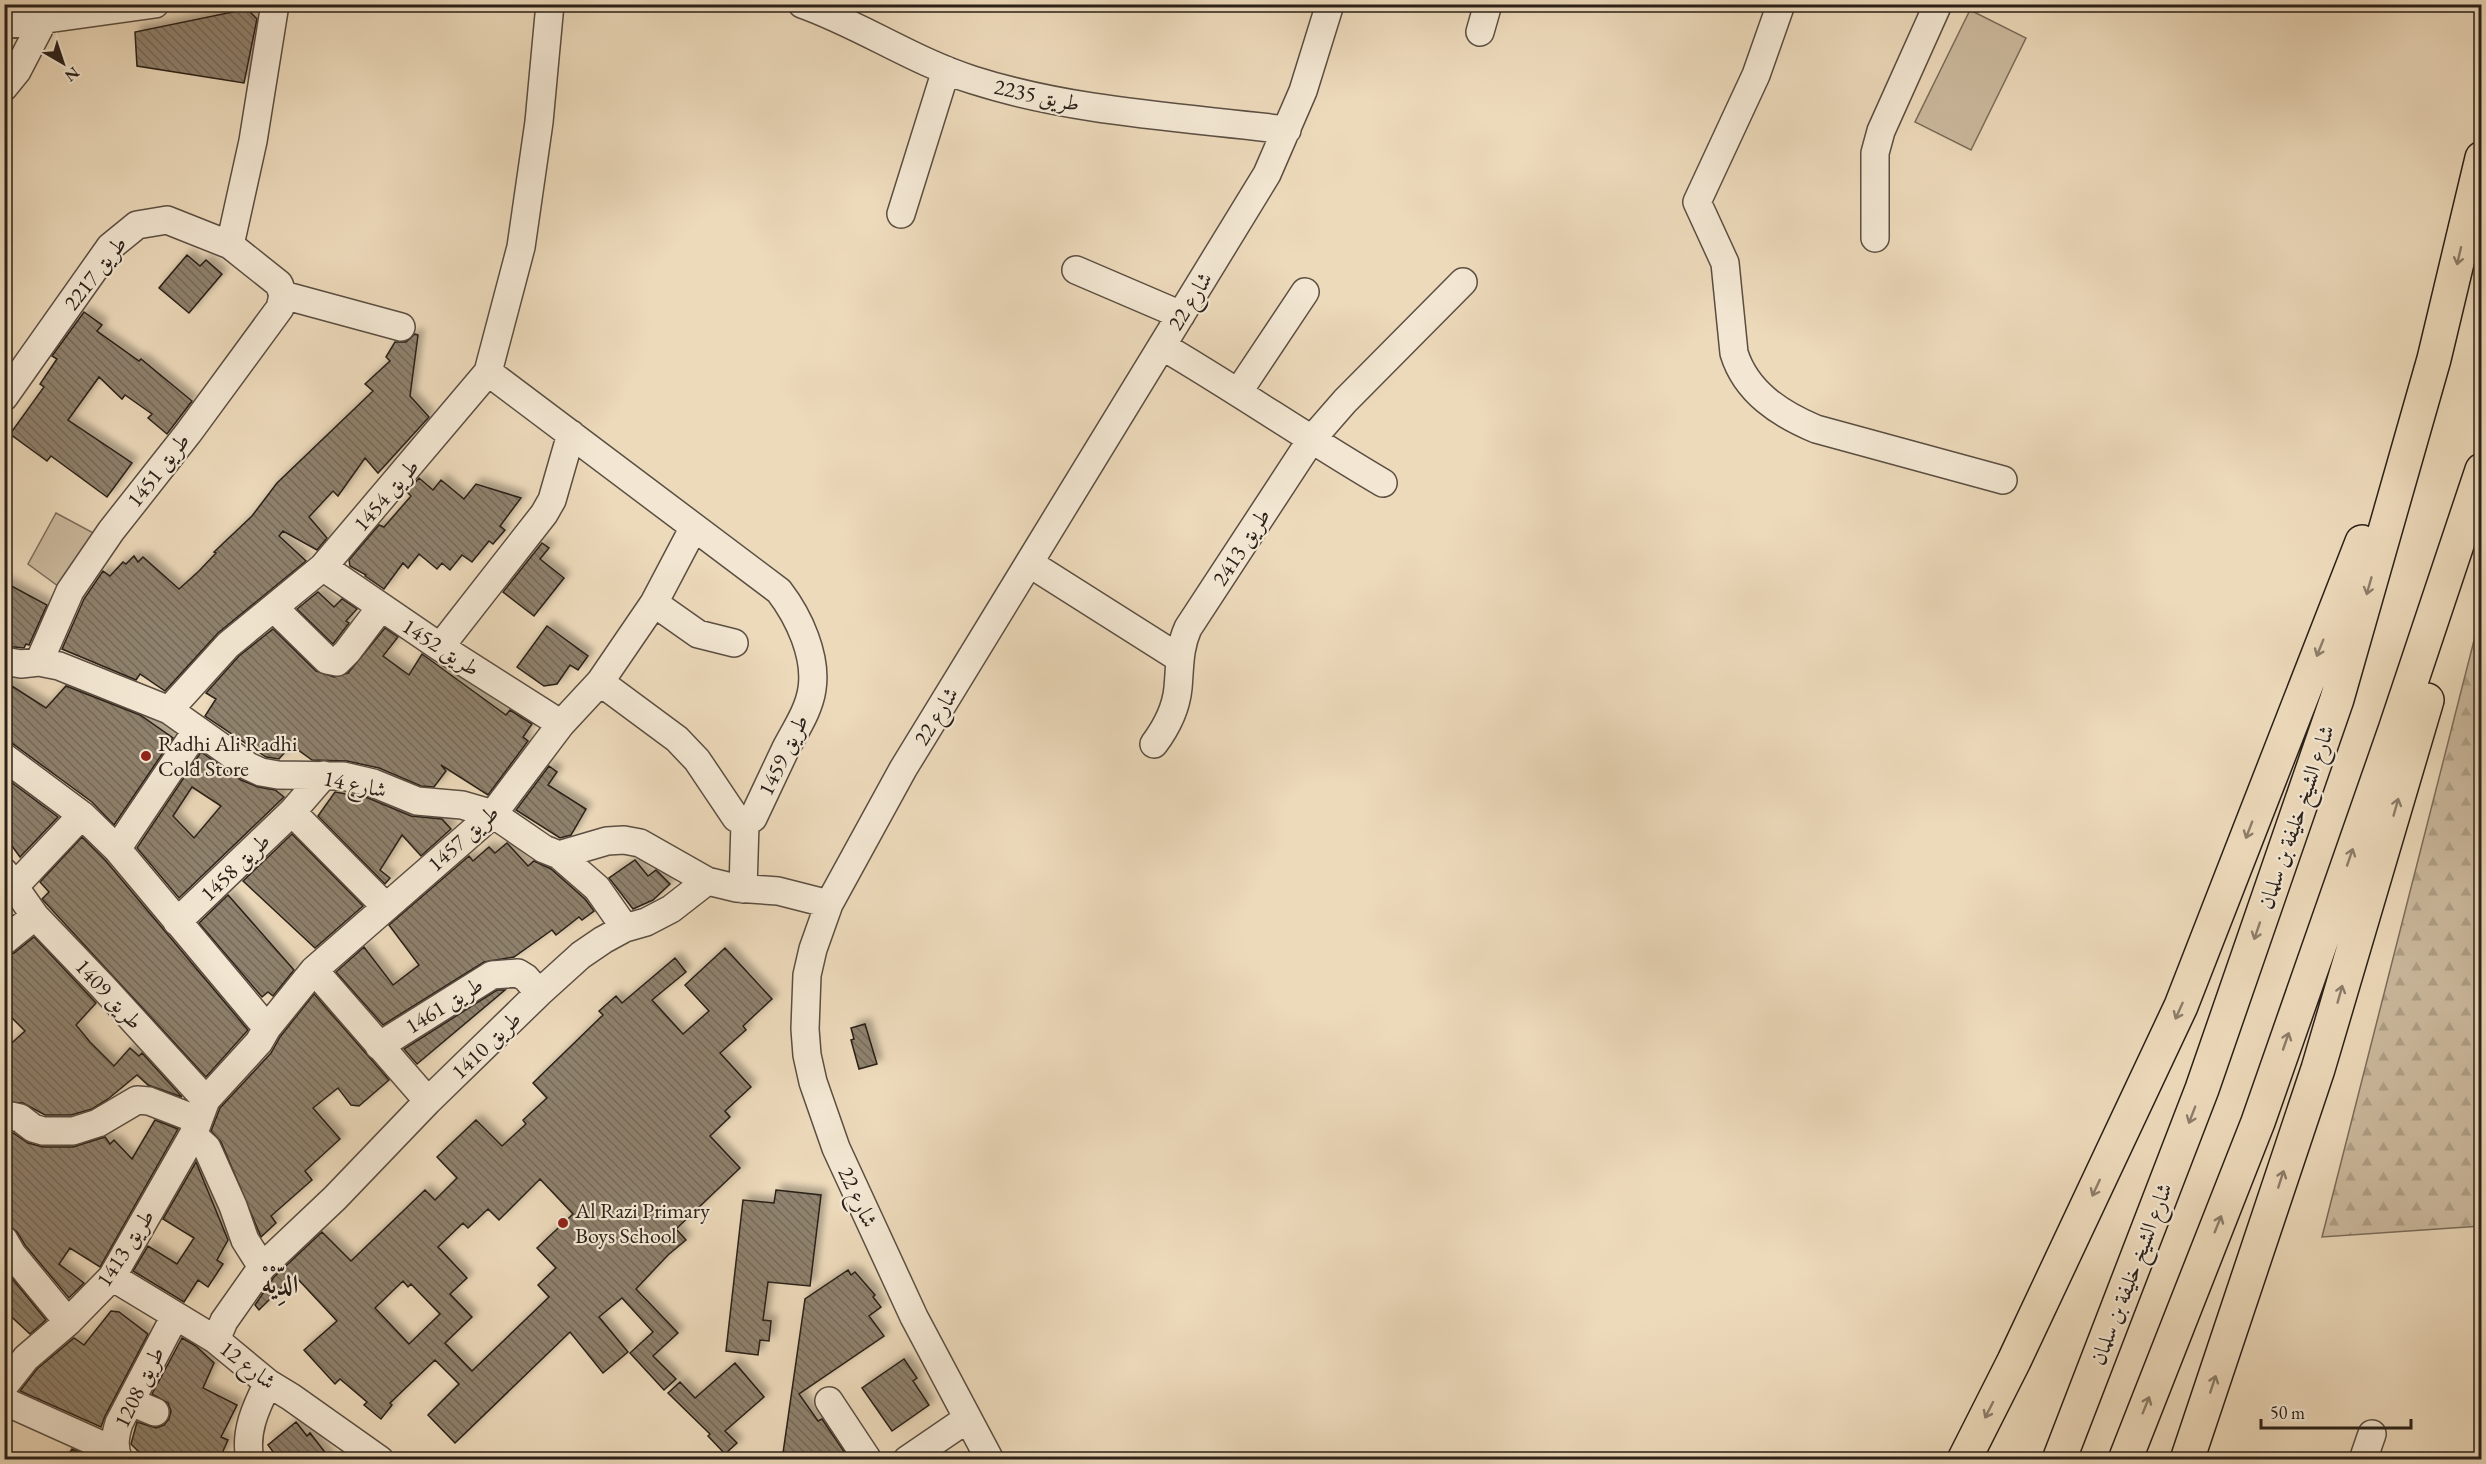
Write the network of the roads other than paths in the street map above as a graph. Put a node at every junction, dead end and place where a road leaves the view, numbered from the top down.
1 (155, 4) edge
2 (275, 4) edge
3 (550, 4) edge
4 (802, 4) edge
5 (1330, 4) edge
6 (1488, 4) edge
7 (1781, 4) edge
8 (1938, 4) edge
9 (21, 19) edge
10 (1480, 32) dead end
11 (946, 70) junction
12 (4, 87) edge
13 (1287, 130) junction
14 (2481, 158) edge
15 (902, 214) dead end
16 (1875, 238) dead end
17 (230, 245) junction
18 (1076, 270) dead end
19 (1463, 282) dead end
20 (281, 290) junction
21 (1305, 292) dead end
22 (1181, 315) junction
23 (401, 327) dead end
24 (1162, 346) junction
25 (2434, 359) junction
26 (488, 372) junction
27 (1239, 392) junction
28 (4, 397) edge
29 (571, 434) junction
30 (1311, 440) junction
31 (2481, 470) edge
32 (2003, 480) dead end
33 (1383, 483) dead end
34 (2481, 501) edge
35 (694, 527) junction
36 (1029, 563) junction
37 (323, 567) junction
38 (654, 603) junction
39 (381, 607) junction
40 (274, 608) junction
41 (734, 643) dead end
42 (440, 647) junction
43 (1179, 658) junction
44 (4, 661) edge
45 (39, 662) junction
46 (600, 682) junction
47 (169, 710) junction
48 (561, 724) junction
49 (197, 730) junction
50 (1154, 744) dead end
51 (4, 758) edge
52 (324, 775) junction
53 (292, 812) junction
54 (493, 814) junction
55 (82, 815) junction
56 (745, 823) junction
57 (117, 849) junction
58 (559, 855) junction
59 (9, 879) edge
60 (706, 881) junction
61 (743, 888) junction
62 (829, 904) junction
63 (386, 907) junction
64 (35, 916) junction
65 (177, 922) junction
66 (625, 928) junction
67 (4, 941) edge
68 (314, 970) junction
69 (539, 993) junction
70 (267, 1028) junction
71 (379, 1046) junction
72 (428, 1101) junction
73 (199, 1118) junction
74 (4, 1119) edge
75 (7, 1253) edge
76 (262, 1267) junction
77 (112, 1277) junction
78 (175, 1316) junction
79 (68, 1322) junction
80 (216, 1340) junction
81 (268, 1383) junction
82 (4, 1386) edge
83 (291, 1397) junction
84 (4, 1401) edge
85 (829, 1401) dead end
86 (967, 1419) junction
87 (2372, 1434) dead end
88 (249, 1449) edge
89 (117, 1455) edge
90 (380, 1460) edge
91 (868, 1460) edge
92 (907, 1460) edge
93 (990, 1460) edge
94 (1964, 1460) edge
95 (2059, 1460) edge
96 (2125, 1460) edge
97 (2187, 1460) edge
98 (2363, 1460) edge

1 - 9 street
2 - 17 street
3 - 26 street
4 - 11 street, طريق 2235
5 - 13 street, شارع 22
6 - 10 street
7 - 32 street
8 - 16 street
9 - 12 street
11 - 13 street, طريق 2235
11 - 15 street
13 - 22 street, شارع 22
14 -> 25 highway, شارع الشيخ خليفة بن سلمان
17 - 20 street, طريق 2217
17 - 28 street, طريق 2217
18 - 22 street
19 - 30 street, طريق 2413
20 - 23 street
20 - 45 street, طريق 1451
21 - 27 street
22 - 24 street, شارع 22
24 - 27 street
24 - 36 street, شارع 22
25 -> 94 highway
25 -> 95 highway, شارع الشيخ خليفة بن سلمان
26 - 29 street, طريق 1459
26 - 37 street, طريق 1454
27 - 30 street
29 - 35 street, طريق 1459
29 - 42 street
30 - 33 street
30 - 43 street, طريق 2413
96 -> 31 highway
97 -> 34 highway
35 - 38 street, طريق 1457
35 - 56 street, طريق 1459
36 - 43 street
36 - 62 street, شارع 22
37 - 39 street, طريق 1452
37 - 40 street, طريق 1454
38 - 41 street
38 - 46 street, طريق 1457
39 - 40 street
39 - 42 street, طريق 1452
40 - 47 street, طريق 1454
42 - 48 street, طريق 1452
43 - 50 street, طريق 2413
44 - 45 street, شارع 14
45 - 47 street, شارع 14
46 - 48 street, طريق 1457
46 - 56 street, طريق 1459
47 - 49 street, شارع 14
48 - 54 street, طريق 1457
49 - 52 street, شارع 14
49 - 57 street
51 - 55 street
52 - 53 street, طريق 1458
52 - 54 street, شارع 14
53 - 63 street
53 - 65 street, طريق 1458
54 - 58 street, شارع 14
54 - 63 street, طريق 1457
55 - 57 street
55 - 59 street, طريق 1409
56 - 61 street
57 - 65 street
58 - 60 street
58 - 66 street
59 - 64 street, طريق 1409
60 - 61 street
60 - 66 street, طريق 1410
61 - 62 street
62 - 86 street, شارع 22
63 - 68 street, طريق 1457
64 - 67 street
64 - 73 street, طريق 1409
65 - 70 street
66 - 69 street, طريق 1410
68 - 70 street, طريق 1457
68 - 71 street, طريق 1461
69 - 71 street, طريق 1461
69 - 72 street, طريق 1410
70 - 73 street, طريق 1457
71 - 72 street, طريق 1461
72 - 76 street, طريق 1410
73 - 74 street
73 - 76 street, طريق 1409
73 - 77 street, طريق 1413
75 - 79 street
76 - 80 street, طريق 1410
77 - 78 street, شارع 12
77 - 79 street, طريق 1413
78 - 80 street, شارع 12
78 - 89 street, طريق 1208
79 - 82 street, طريق 1413
80 - 81 street, شارع 12
81 - 83 street, شارع 12
81 - 88 street
83 - 88 street
83 - 90 street, شارع 12
84 - 89 street
85 - 91 street
86 - 92 street
86 - 93 street, شارع 22
87 - 98 street

